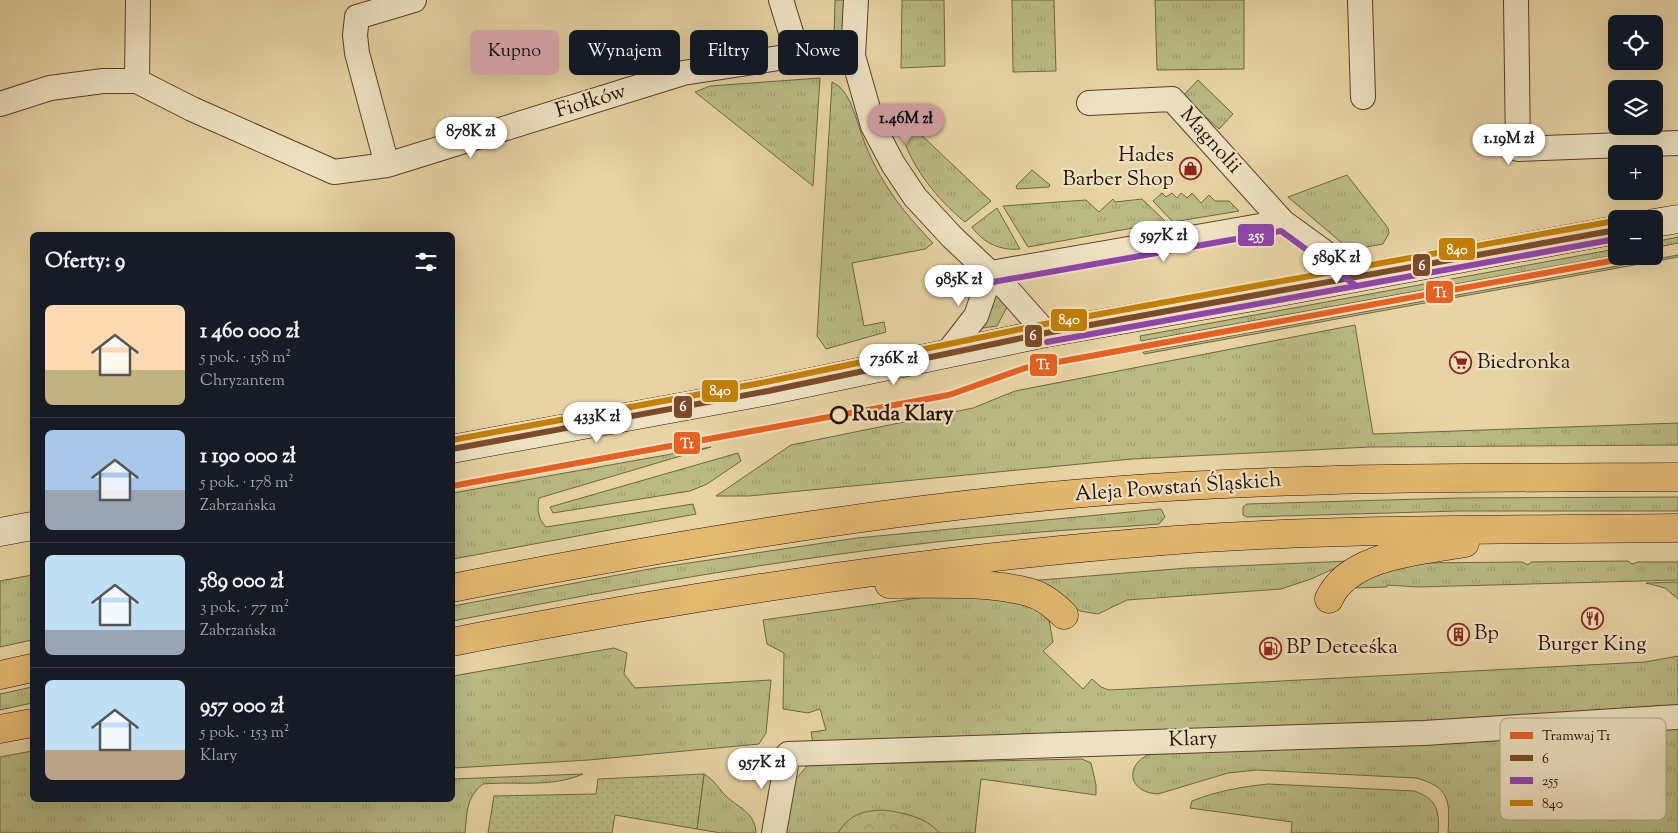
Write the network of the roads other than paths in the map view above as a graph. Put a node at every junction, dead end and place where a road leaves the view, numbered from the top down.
1 (138, 0) edge
2 (414, 0) edge
3 (782, 0) edge
4 (856, 0) edge
5 (1360, 0) edge
6 (1516, 0) edge
7 (791, 30) edge
8 (855, 30) edge
9 (778, 58) edge
10 (858, 71) edge
11 (137, 81) junction
12 (1363, 97) dead end
13 (1089, 103) dead end
14 (0, 104) edge
15 (1678, 143) edge
16 (387, 164) junction
17 (1678, 219) edge
18 (1283, 222) junction
19 (1663, 222) edge
20 (1608, 232) edge
21 (991, 273) junction
22 (1360, 278) junction
23 (1046, 333) junction
24 (948, 352) junction
25 (455, 448) edge
26 (1678, 477) edge
27 (30, 526) edge
28 (1678, 528) edge
29 (1530, 530) junction
30 (0, 532) edge
31 (780, 584) junction
32 (455, 587) edge
33 (1329, 599) dead end
34 (1064, 615) dead end
35 (455, 641) edge
36 (30, 668) edge
37 (0, 675) edge
38 (1678, 717) edge
39 (1662, 718) edge
40 (30, 723) edge
41 (1500, 728) edge
42 (0, 729) edge
43 (774, 833) edge

1 - 11 street
2 - 16 street
3 - 7 street
4 - 8 street
5 - 12 street
6 - 15 street
9 - 16 street, Fiołków
10 - 21 street
11 - 14 street, Fiołków
11 - 16 street, Fiołków
13 - 18 street, Magnolii
17 - 19 street
18 - 21 street
18 - 22 street, Magnolii
20 - 22 street
21 - 23 street
21 - 24 street
22 - 23 street
23 - 24 street
24 - 25 street
26 - 32 main road, Aleja Powstań Śląskich
27 - 30 street
28 - 29 main road
29 - 31 main road
29 - 33 main road
31 - 34 main road
31 - 35 main road
36 - 37 main road
38 - 39 street, Klary
40 - 42 main road
41 - 43 street, Klary

